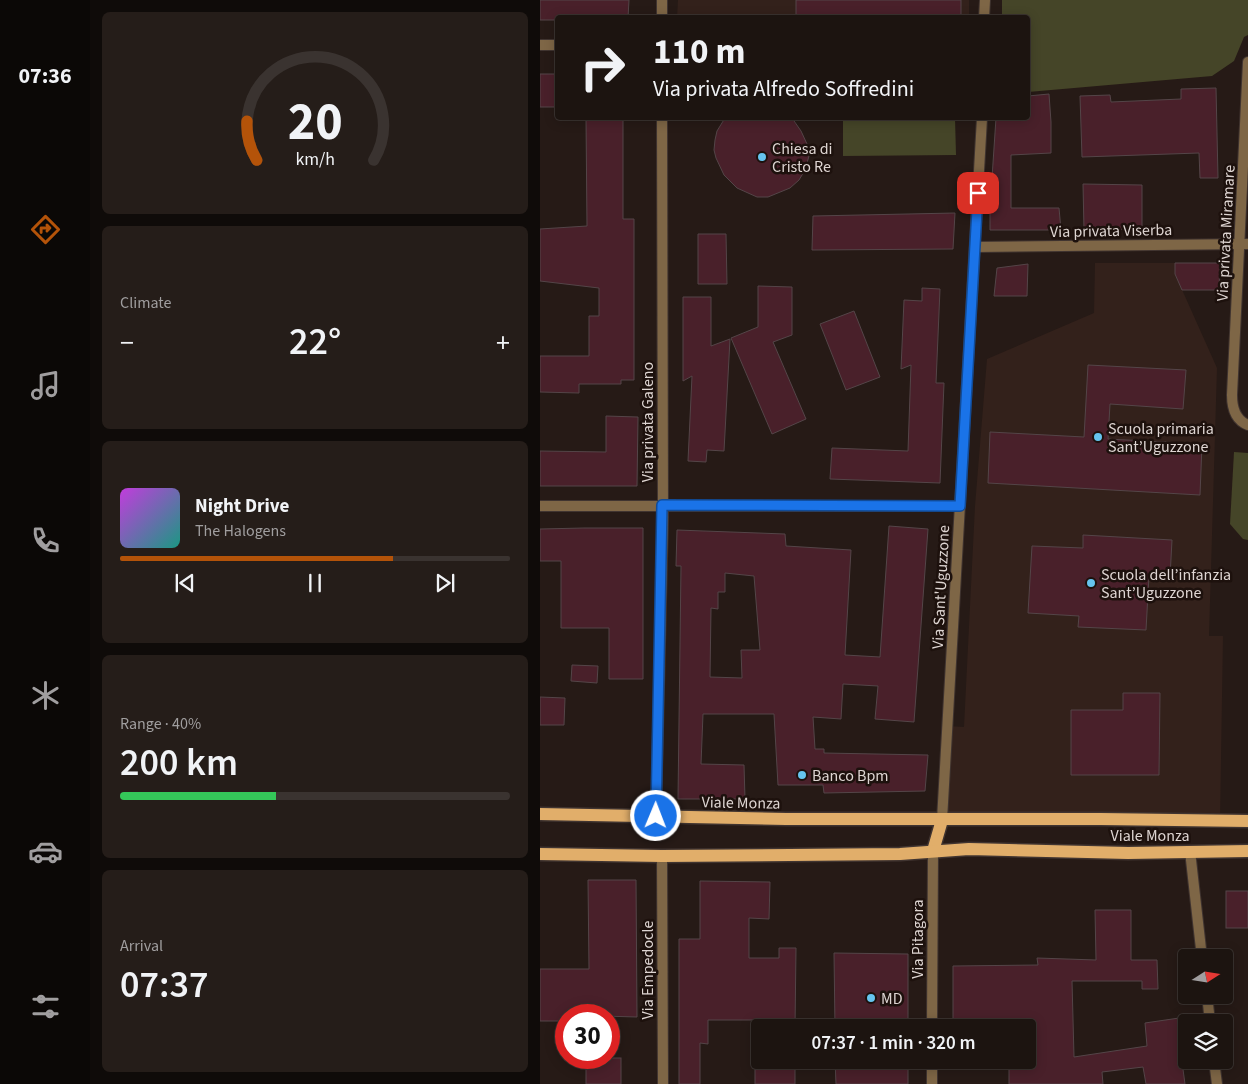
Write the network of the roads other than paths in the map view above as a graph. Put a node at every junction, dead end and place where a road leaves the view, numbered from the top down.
1 (662, 0) edge
2 (985, 0) edge
3 (662, 15) edge
4 (984, 15) edge
5 (540, 45) edge
6 (555, 45) edge
7 (1248, 62) edge
8 (662, 120) edge
9 (982, 120) edge
10 (1244, 244) edge
11 (975, 247) junction
12 (1248, 424) edge
13 (662, 505) junction
14 (540, 506) edge
15 (960, 506) junction
16 (540, 814) edge
17 (656, 816) junction
18 (942, 820) junction
19 (1248, 822) edge
20 (933, 851) junction
21 (1190, 851) junction
22 (1248, 851) edge
23 (540, 854) edge
24 (662, 856) junction
25 (1201, 949) edge
26 (932, 1019) edge
27 (932, 1069) edge
28 (1215, 1069) edge
29 (663, 1084) edge
30 (932, 1084) edge
31 (1217, 1084) edge

1 - 3 street
2 - 4 street
5 - 6 street
7 - 10 street, Via privata Miramare
8 - 13 street, Via privata Galeno
9 - 11 street, Via Sant'Uguzzone
10 - 11 street, Via privata Viserba
10 - 12 street, Via privata Miramare
11 - 15 street, Via Sant'Uguzzone
13 - 14 street
13 - 15 street
13 - 17 street, Via privata Galeno
15 - 18 street, Via Sant'Uguzzone
16 - 17 main road, Viale Monza
17 - 18 main road, Viale Monza
18 - 19 main road, Viale Monza
18 - 20 main road
20 - 21 main road, Viale Monza
20 - 24 main road, Viale Monza
20 - 26 street, Via Pitagora
21 - 22 main road, Viale Monza
21 - 25 street
23 - 24 main road, Viale Monza
24 - 29 street, Via Empedocle
27 - 30 street
28 - 31 street

